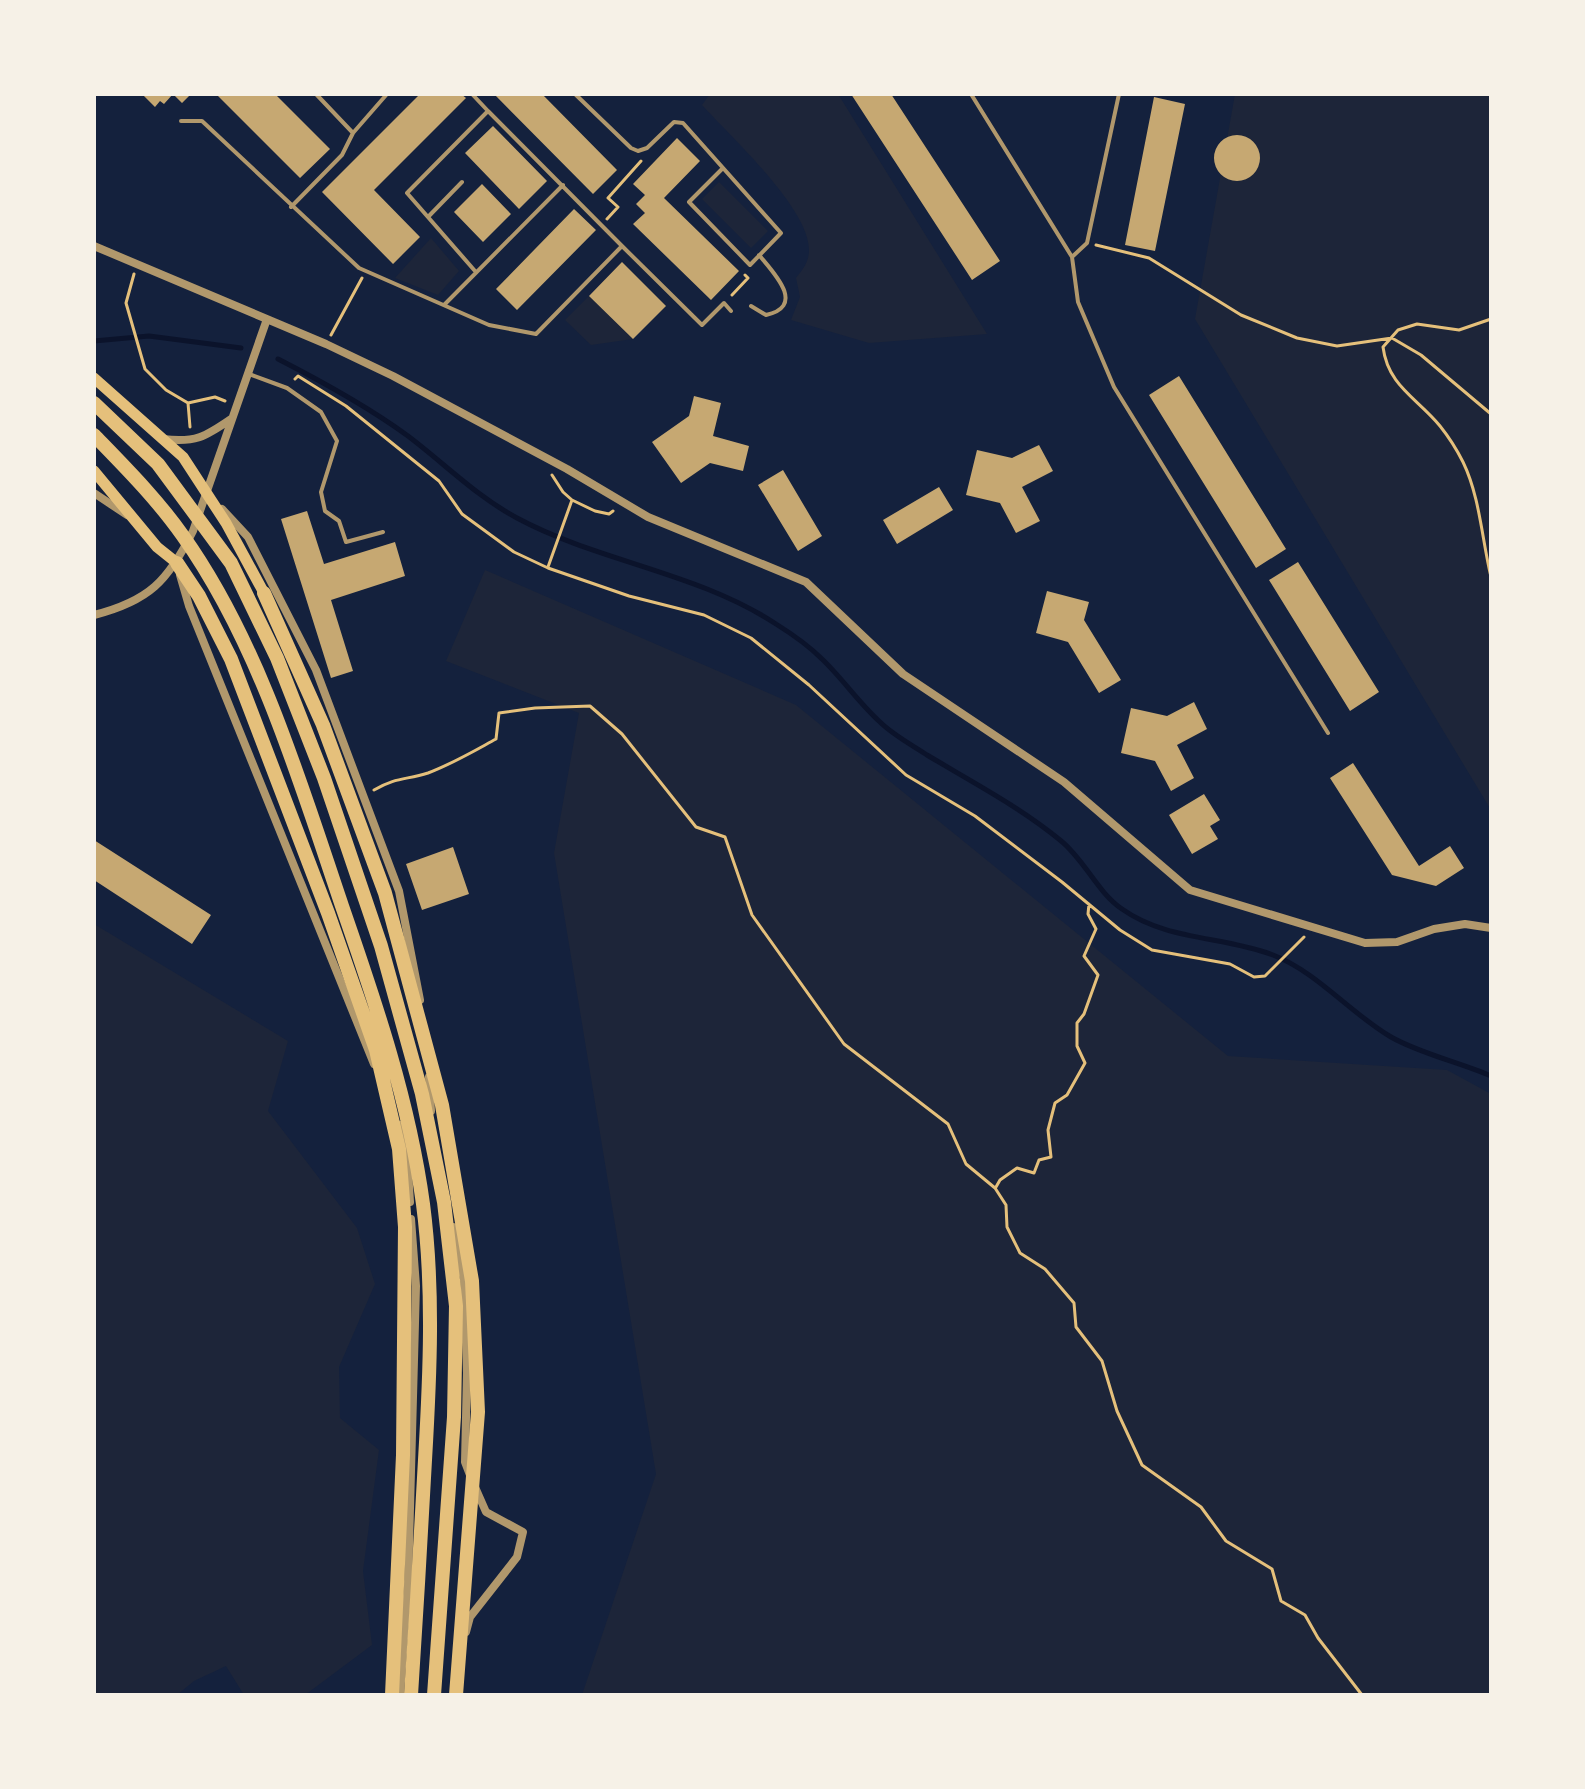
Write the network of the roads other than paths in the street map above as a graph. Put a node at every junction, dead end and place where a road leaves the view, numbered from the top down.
1 (316, 94) edge
2 (387, 94) edge
3 (472, 94) edge
4 (575, 94) edge
5 (971, 94) edge
6 (1119, 94) edge
7 (488, 111) junction
8 (181, 121) dead end
9 (353, 133) junction
10 (722, 169) junction
11 (462, 182) dead end
12 (563, 185) junction
13 (291, 207) junction
14 (428, 217) junction
15 (94, 246) edge
16 (622, 246) junction
17 (759, 255) junction
18 (1072, 257) junction
19 (475, 271) junction
20 (445, 304) junction
21 (751, 306) dead end
22 (731, 311) dead end
23 (267, 319) junction
24 (249, 374) junction
25 (94, 378) edge
26 (94, 403) edge
27 (232, 418) junction
28 (94, 435) edge
29 (163, 439) junction
30 (94, 471) edge
31 (205, 491) junction
32 (94, 493) edge
33 (134, 519) junction
34 (383, 532) dead end
35 (177, 563) junction
36 (264, 593) joint
37 (94, 615) edge
38 (1328, 733) dead end
39 (1491, 928) edge
40 (433, 1133) junction
41 (406, 1140) junction
42 (392, 1695) edge
43 (400, 1695) edge
44 (411, 1695) edge
45 (434, 1695) edge
46 (454, 1695) edge

1 - 9 lane
2 - 9 lane
3 - 7 lane
4 - 10 lane
5 - 18 lane
6 - 18 lane
7 - 12 lane
7 - 14 lane
8 - 13 lane
9 - 13 lane
10 - 17 lane
10 - 17 lane
11 - 14 lane
12 - 16 lane
12 - 19 lane
13 - 20 lane
14 - 19 lane
15 - 23 street
16 - 20 lane
16 - 22 lane
17 - 21 lane
18 - 38 lane
19 - 20 lane
23 - 24 street
23 - 39 street
24 - 27 street
24 - 34 lane
25 - 29 main road
26 - 45 highway
27 - 29 street
27 - 31 street
28 - 44 highway
29 - 31 main road
30 - 33 main road
31 - 35 street
31 - 36 main road
31 - 40 street
32 - 33 street
33 - 35 main road
35 - 37 street
35 - 41 street
35 - 42 highway
36 - 46 highway
40 - 41 street
40 - 46 street
41 - 43 street

